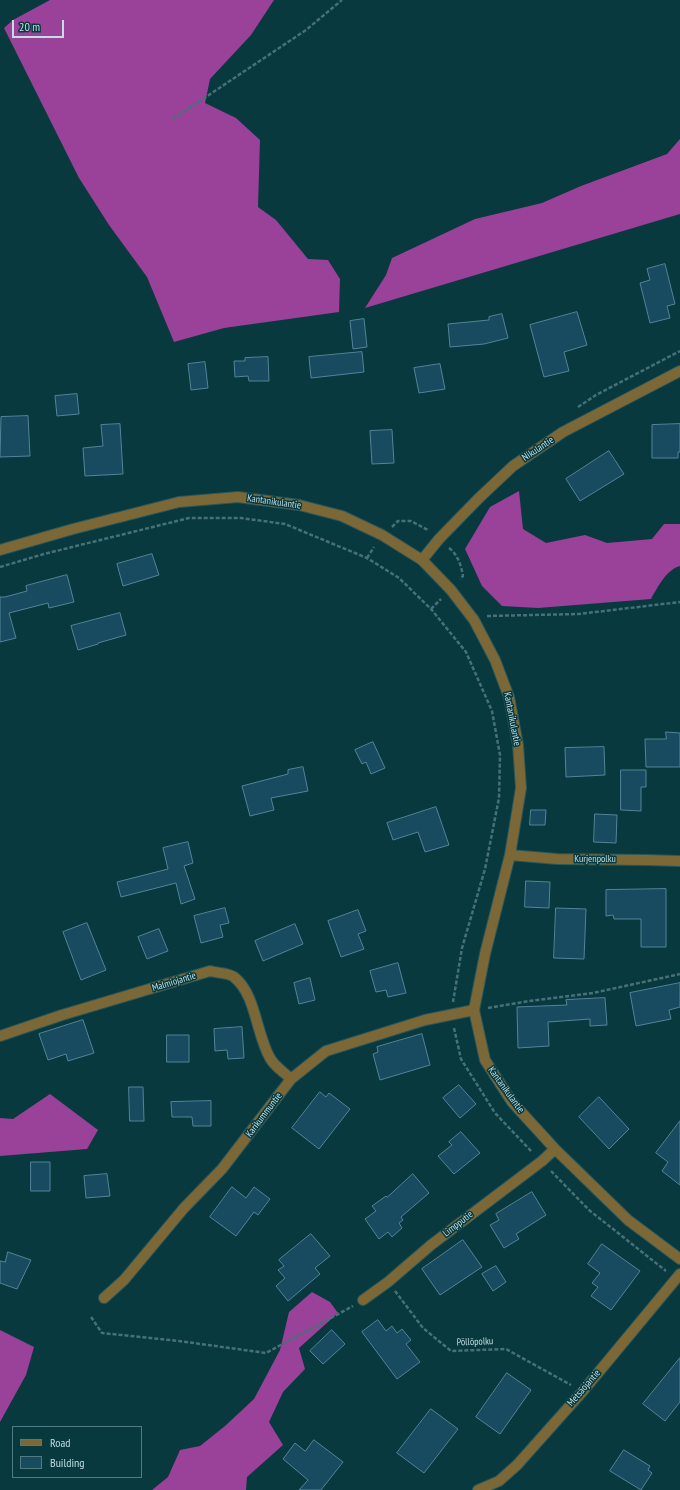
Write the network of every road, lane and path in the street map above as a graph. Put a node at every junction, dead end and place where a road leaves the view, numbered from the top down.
1 (342, 0) edge
2 (173, 119) dead end
3 (680, 371) edge
4 (0, 550) edge
5 (422, 560) junction
6 (0, 567) edge
7 (680, 602) edge
8 (471, 617) junction
9 (510, 855) junction
10 (680, 862) edge
11 (680, 974) edge
12 (474, 1010) junction
13 (451, 1014) junction
14 (0, 1036) edge
15 (292, 1079) junction
16 (555, 1149) junction
17 (542, 1161) junction
18 (680, 1259) edge
19 (678, 1276) edge
20 (388, 1282) junction
21 (104, 1298) dead end
22 (363, 1300) joint
23 (92, 1317) dead end
24 (582, 1391) junction
25 (478, 1490) edge

1 - 2 path
3 - 5 street, Nikulantie
4 - 5 street, Kantanikulantie
5 - 8 street, Kantanikulantie
6 - 13 path
7 - 8 path
8 - 9 street, Kantanikulantie
9 - 10 street, Kurjenpolku
9 - 12 street, Kantanikulantie
11 - 12 path
12 - 13 street, Karikummuntie
12 - 16 street, Kantanikulantie
13 - 15 street, Karikummuntie
13 - 17 path
14 - 15 street, Malmiojantie
15 - 21 street, Karikummuntie
16 - 17 street, Limpputie
16 - 18 street, Kantanikulantie
17 - 19 path
17 - 20 street, Limpputie
19 - 24 street, Metsäojantie
20 - 22 street, Limpputie
20 - 24 path, Pöllöpolku
22 - 23 path
24 - 25 street, Metsäojantie

